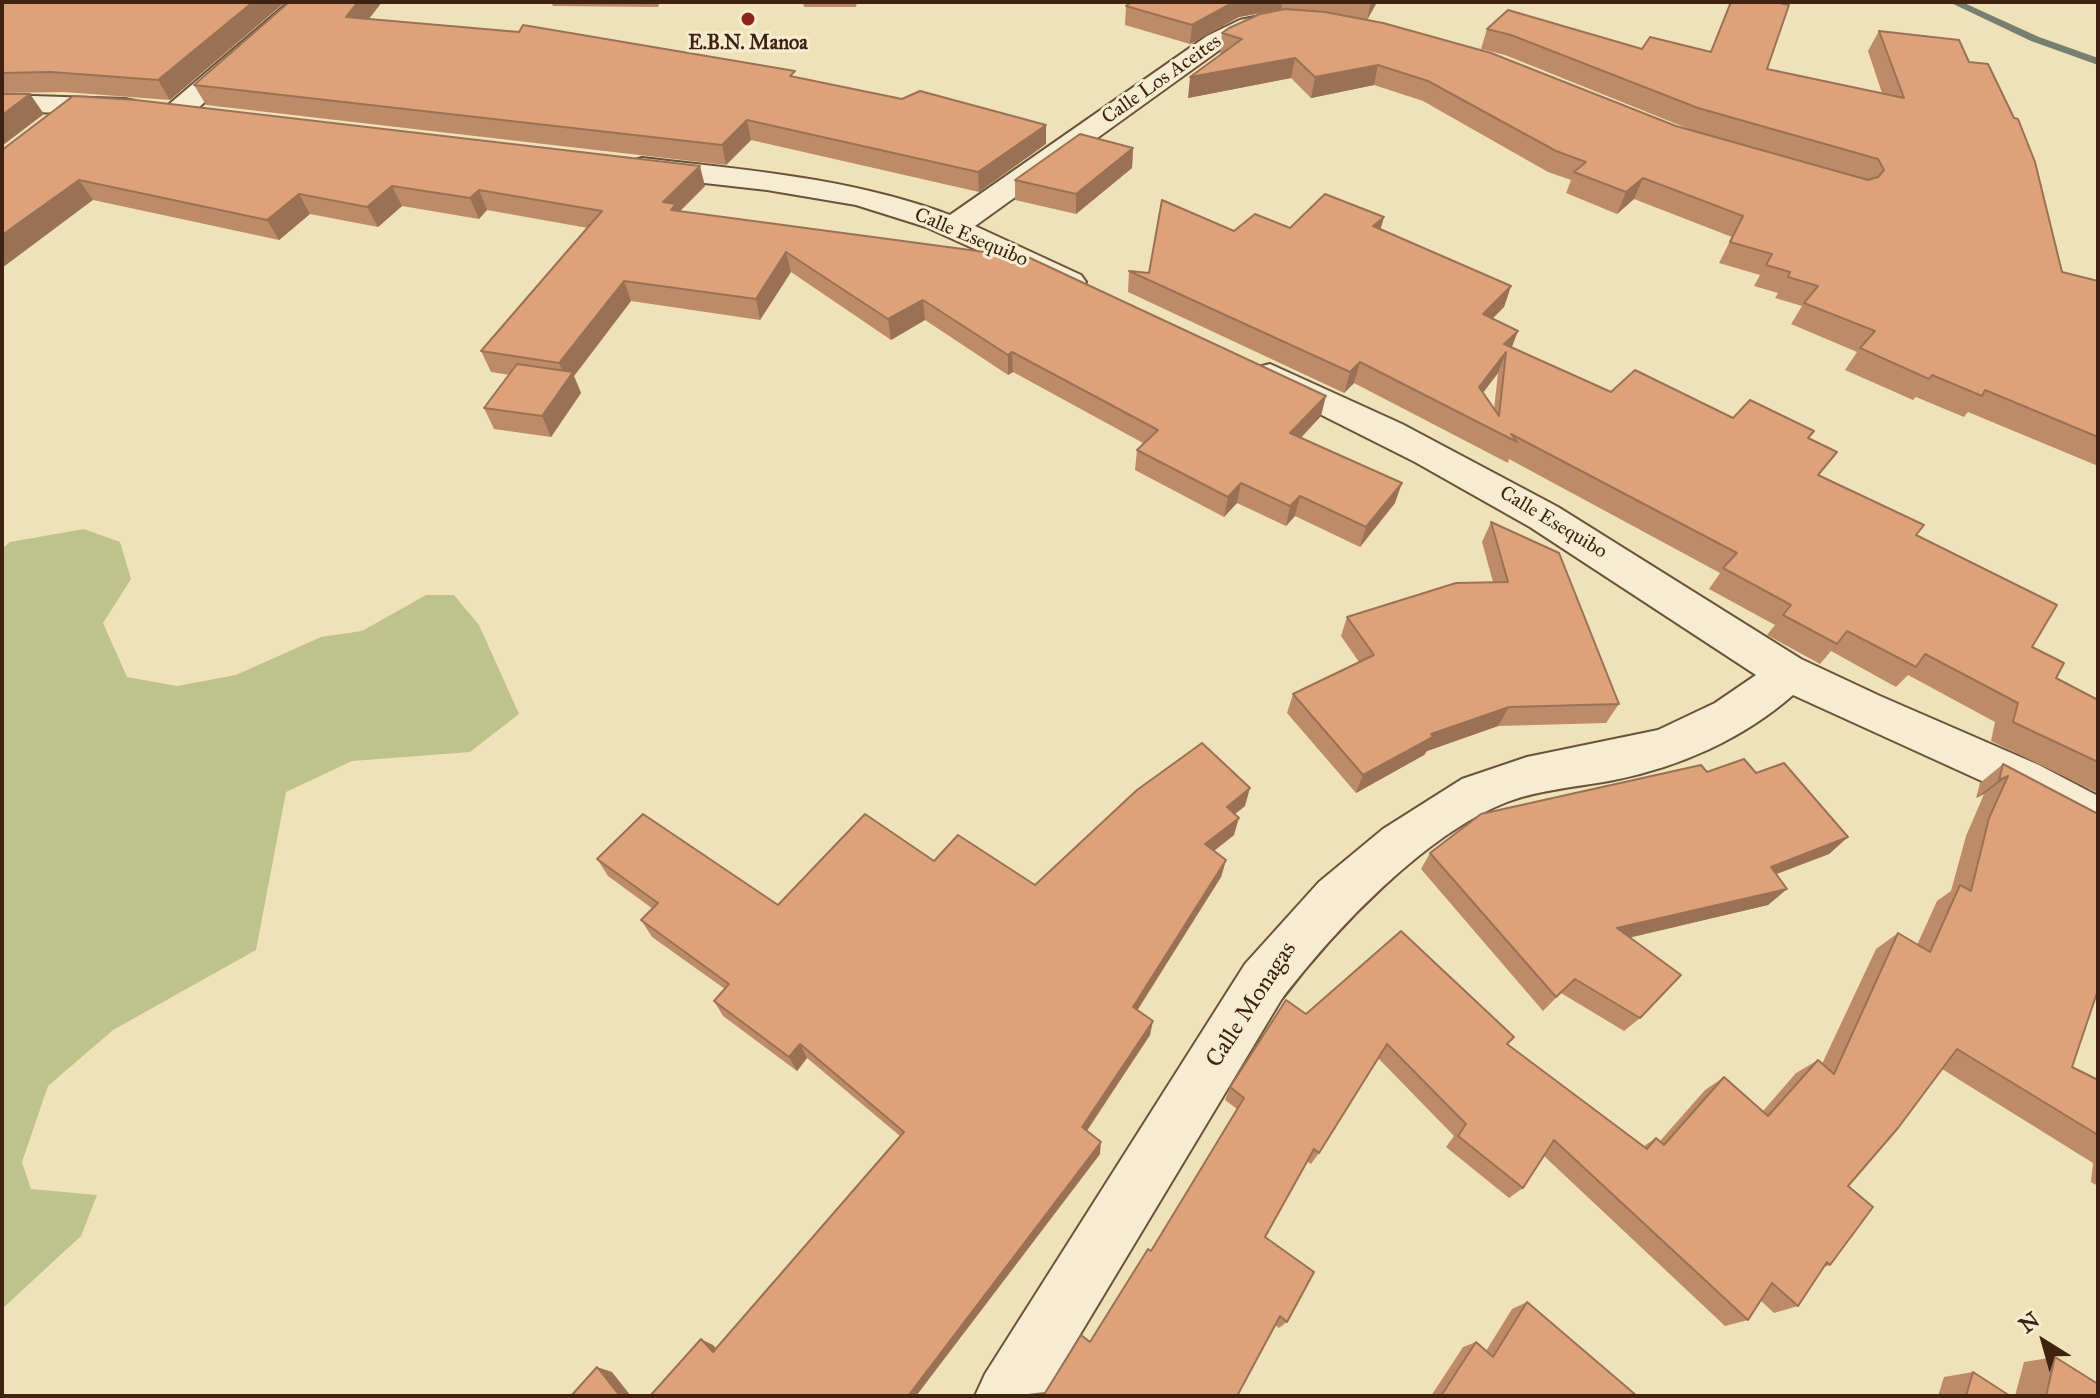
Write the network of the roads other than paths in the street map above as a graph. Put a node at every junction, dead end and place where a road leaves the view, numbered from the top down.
1 (304, 2) edge
2 (1302, 19) edge
3 (2, 103) edge
4 (80, 104) junction
5 (177, 112) junction
6 (215, 117) edge
7 (47, 130) edge
8 (603, 162) edge
9 (953, 227) junction
10 (1095, 294) edge
11 (1244, 363) edge
12 (1789, 672) junction
13 (2098, 820) edge
14 (1007, 1396) edge

1 - 5 street
2 - 9 street, Calle Los Aceites
3 - 4 street
4 - 5 street
4 - 7 street
5 - 6 street
8 - 9 street, Calle Esequibo
9 - 10 street, Calle Esequibo
11 - 12 street, Calle Esequibo
12 - 13 street, Calle Esequibo
12 - 14 street, Calle Monagas

